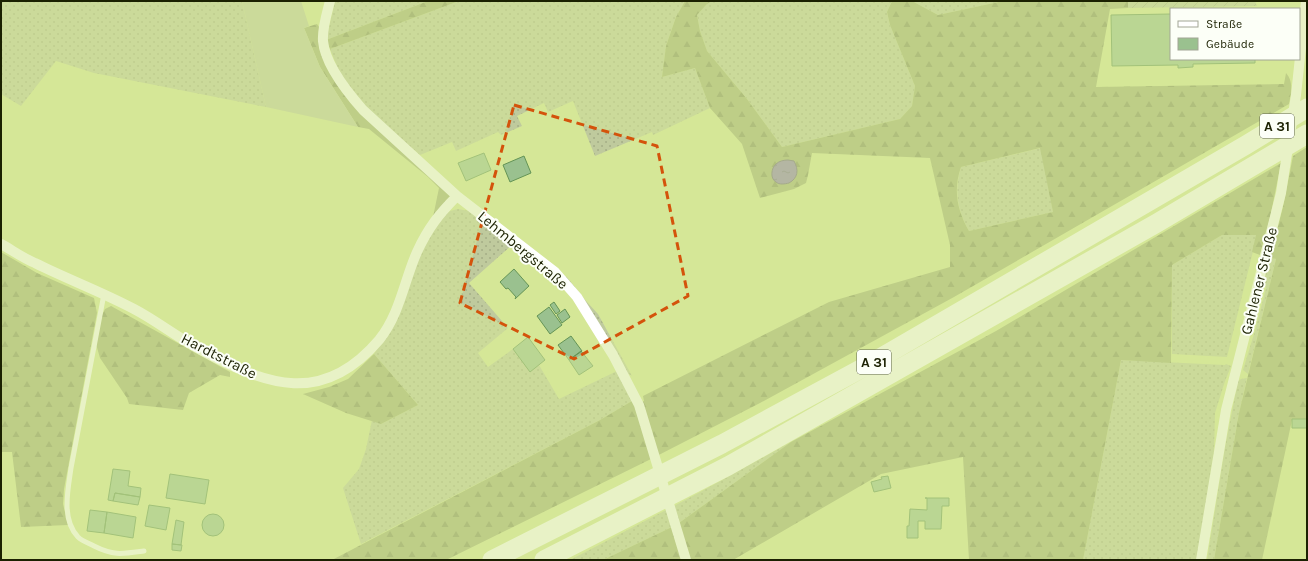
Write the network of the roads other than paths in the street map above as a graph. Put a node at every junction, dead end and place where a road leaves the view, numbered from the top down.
1 (330, 1) edge
2 (1306, 1) edge
3 (1300, 57) edge
4 (1300, 60) edge
5 (1307, 108) edge
6 (1307, 134) edge
7 (457, 196) junction
8 (1, 244) edge
9 (104, 294) junction
10 (144, 551) dead end
11 (492, 560) edge
12 (544, 560) edge
13 (686, 560) edge
14 (1201, 560) edge

1 - 7 street, Lehmbergstraße
2 - 3 street, Gahlener Straße
4 - 14 street, Gahlener Straße
5 - 11 highway, A 31
6 - 12 highway, A 31
7 - 9 street, Hardtstraße
7 - 13 street, Lehmbergstraße
8 - 9 street, Hardtstraße
9 - 10 lane

